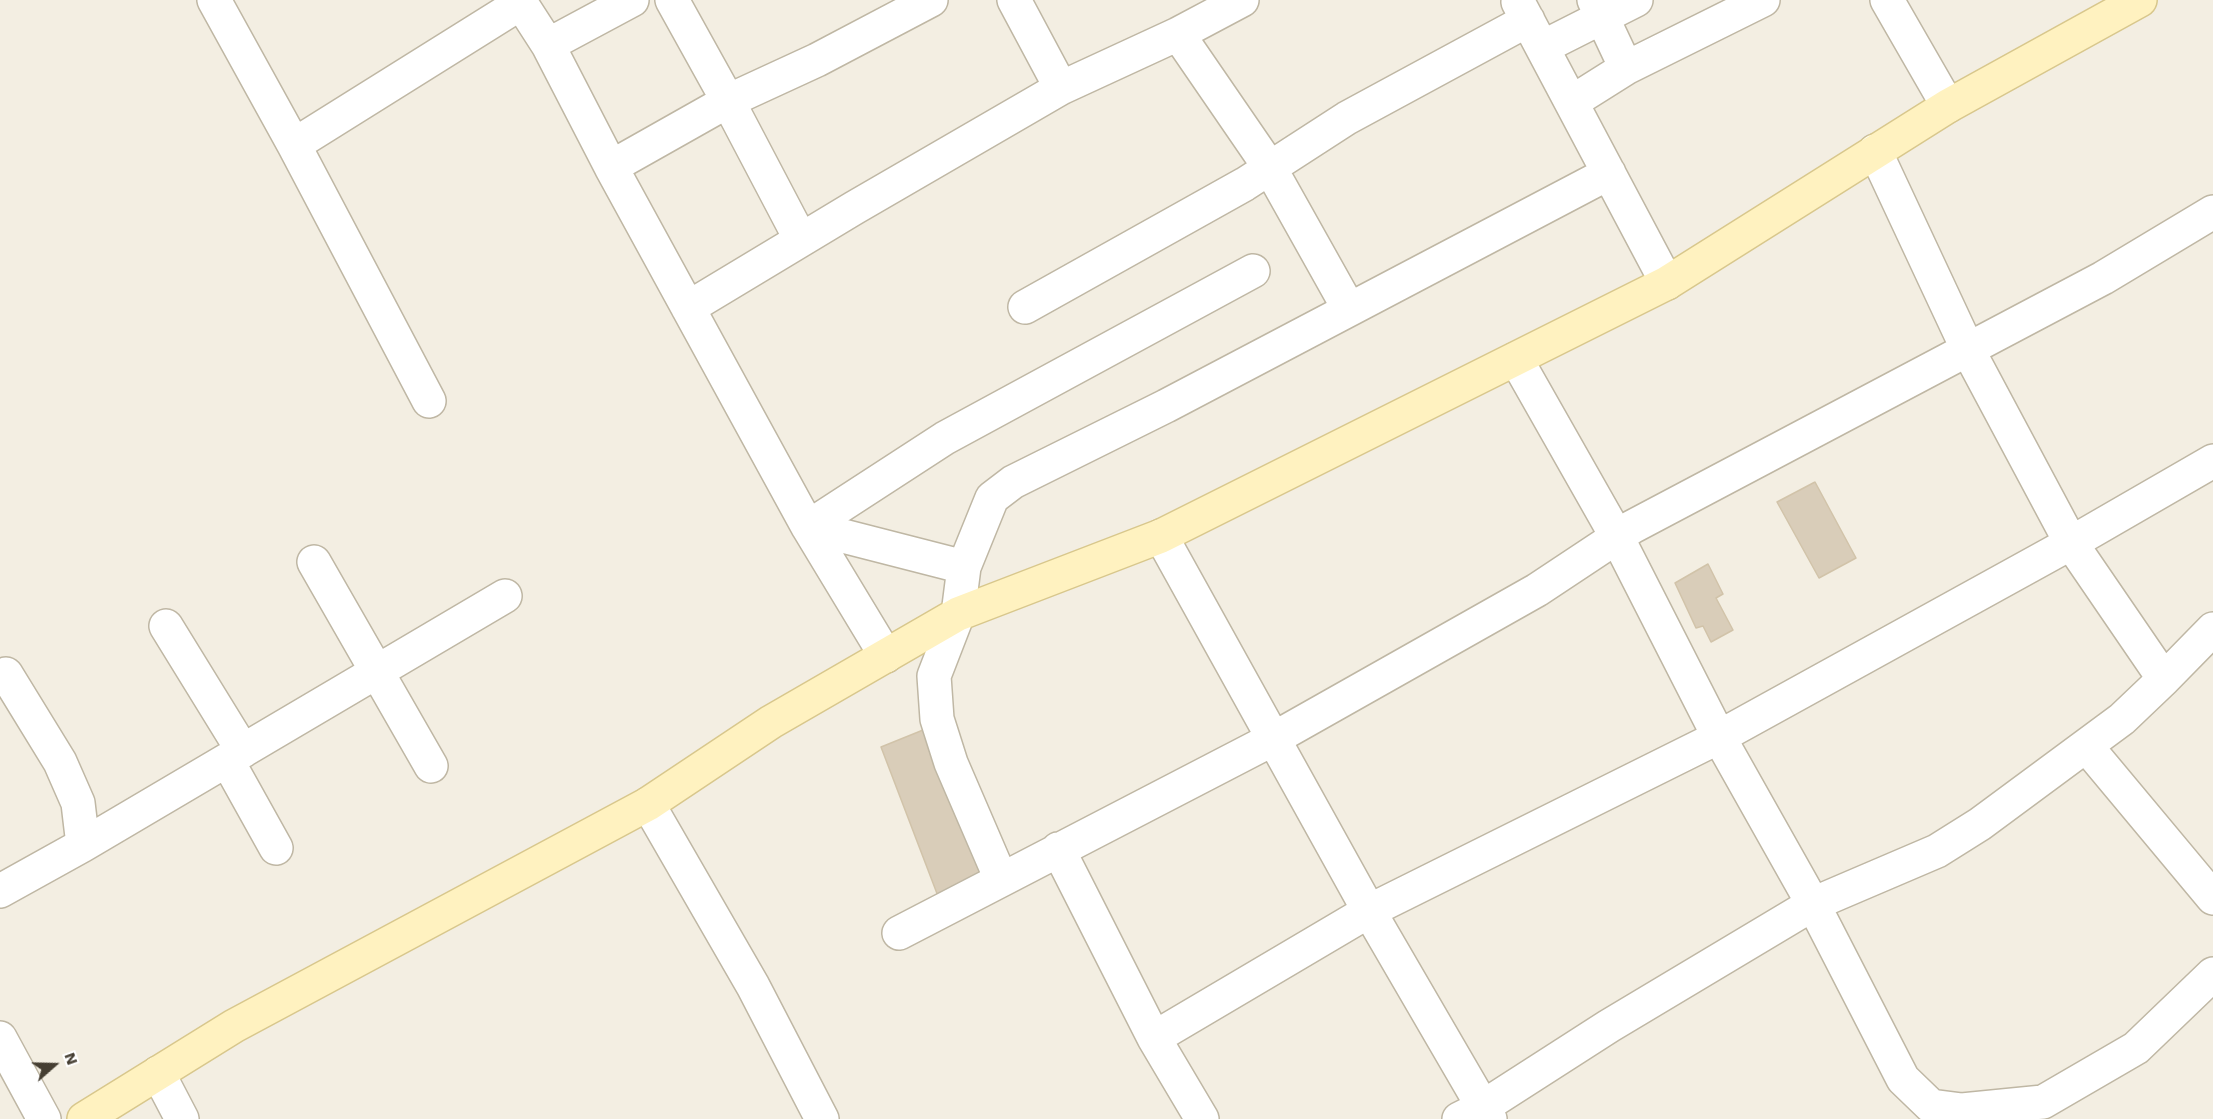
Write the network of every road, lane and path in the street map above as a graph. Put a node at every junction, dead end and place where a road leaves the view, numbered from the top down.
1 (214, 0) edge
2 (632, 0) edge
3 (672, 0) edge
4 (931, 0) edge
5 (1014, 0) edge
6 (1242, 0) edge
7 (1636, 0) edge
8 (1763, 0) edge
9 (1887, 0) edge
10 (2140, 0) edge
11 (520, 2) edge
12 (1598, 9) edge
13 (1529, 22) edge
14 (1178, 34) junction
15 (548, 45) junction
16 (1626, 68) junction
17 (1061, 88) junction
18 (728, 102) junction
19 (1572, 102) junction
20 (1948, 106) junction
21 (294, 146) junction
22 (1875, 151) junction
23 (611, 166) junction
24 (1270, 168) junction
25 (1609, 173) junction
26 (2213, 212) edge
27 (801, 240) junction
28 (1253, 271) dead end
29 (1666, 282) junction
30 (1025, 307) dead end
31 (688, 308) junction
32 (1349, 309) junction
33 (1968, 350) junction
34 (1516, 359) junction
35 (429, 401) dead end
36 (2213, 460) edge
37 (808, 527) junction
38 (1161, 536) junction
39 (1617, 537) junction
40 (2071, 543) junction
41 (314, 562) dead end
42 (964, 567) junction
43 (505, 596) dead end
44 (958, 614) junction
45 (166, 626) dead end
46 (2213, 629) edge
47 (886, 656) junction
48 (377, 672) junction
49 (6, 674) dead end
50 (2164, 680) junction
51 (1719, 737) junction
52 (1273, 739) junction
53 (2087, 747) junction
54 (235, 756) junction
55 (432, 766) dead end
56 (648, 804) junction
57 (83, 845) junction
58 (276, 848) dead end
59 (1058, 849) junction
60 (1001, 879) junction
61 (0, 891) edge
62 (2213, 898) edge
63 (1813, 904) junction
64 (1369, 911) junction
65 (899, 933) dead end
66 (2213, 974) edge
67 (0, 1038) edge
68 (1154, 1038) junction
69 (158, 1074) junction
70 (2047, 1110) edge
71 (1924, 1113) edge
72 (1477, 1115) edge
73 (44, 1119) edge
74 (84, 1119) edge
75 (182, 1119) edge
76 (822, 1119) edge
77 (1202, 1119) edge

1 - 21 street
2 - 15 street
3 - 18 street
4 - 18 street
5 - 17 street
6 - 14 street
7 - 12 street
8 - 16 street
9 - 20 street
10 - 20 main road
11 - 15 street
11 - 21 street
12 - 13 street
12 - 16 street
13 - 19 street
13 - 24 street
14 - 17 street
14 - 24 street
15 - 23 street
16 - 19 street
17 - 27 street
18 - 23 street
18 - 27 street
19 - 25 street
20 - 22 main road
21 - 35 street
22 - 29 main road
22 - 33 street
23 - 31 street
24 - 30 street
24 - 32 street
25 - 29 street
25 - 32 street
26 - 33 street
27 - 31 street
28 - 37 street
29 - 34 main road
31 - 37 street
32 - 42 street
33 - 39 street
33 - 40 street
34 - 38 main road
34 - 39 street
36 - 40 street
37 - 42 street
37 - 47 street
38 - 44 main road
38 - 52 street
39 - 51 street
39 - 52 street
40 - 50 street
40 - 51 street
41 - 48 street
42 - 44 street
43 - 48 street
44 - 47 main road
44 - 60 street
45 - 54 street
46 - 50 street
47 - 56 main road
48 - 54 street
48 - 55 street
49 - 57 street
50 - 53 street
51 - 63 street
51 - 64 street
52 - 59 street
52 - 64 street
53 - 62 street
53 - 63 street
54 - 57 street
54 - 58 street
56 - 69 main road
56 - 76 street
57 - 61 street
59 - 60 street
59 - 68 street
60 - 65 street
63 - 71 street
63 - 72 street
64 - 68 street
64 - 72 street
66 - 70 street
67 - 73 street
68 - 77 street
69 - 74 main road
69 - 75 street
70 - 71 street

